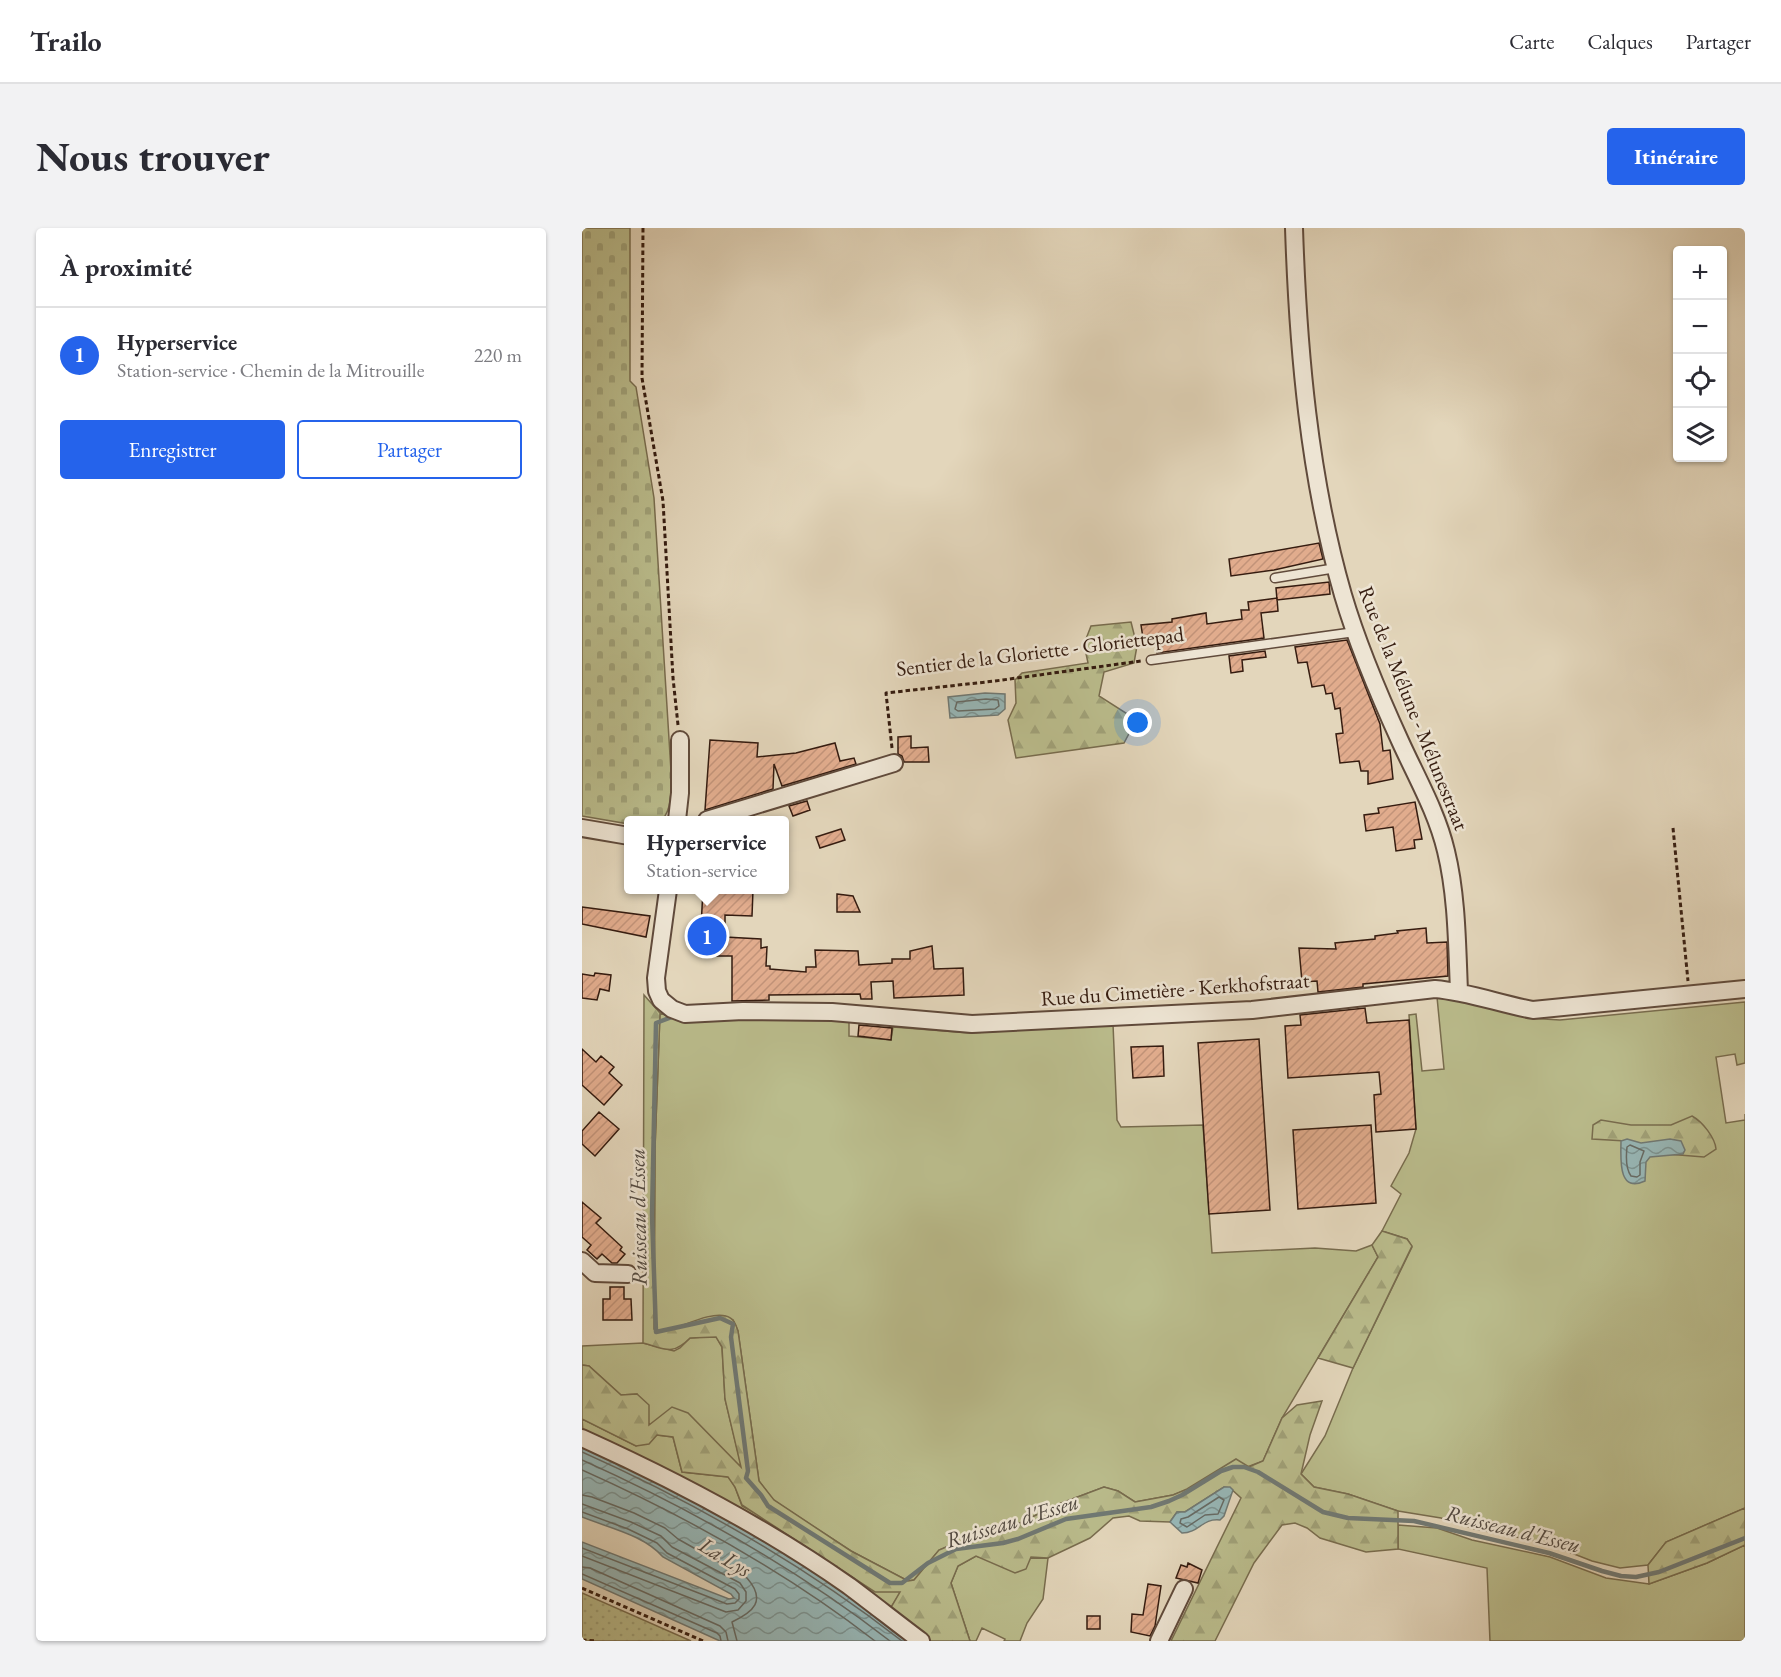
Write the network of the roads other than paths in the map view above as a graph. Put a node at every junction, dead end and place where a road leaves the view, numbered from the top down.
1 (1294, 228) edge
2 (1336, 568) junction
3 (1275, 578) dead end
4 (1355, 632) junction
5 (1151, 660) road end
6 (680, 740) road end
7 (894, 763) road end
8 (677, 816) edge
9 (720, 816) edge
10 (582, 828) edge
11 (624, 835) edge
12 (668, 894) edge
13 (1745, 989) edge
14 (1459, 991) junction
15 (582, 1261) edge
16 (628, 1274) dead end
17 (582, 1438) edge
18 (1184, 1589) dead end
19 (921, 1641) edge
20 (1159, 1641) edge

1 - 2 street, Rue de la Mélune - Mélunestraat
2 - 3 lane
2 - 4 street, Rue de la Mélune - Mélunestraat
4 - 5 lane, Sentier de la Gloriette - Gloriettepad
4 - 14 street, Rue de la Mélune - Mélunestraat
6 - 8 street
7 - 9 street
10 - 11 street
12 - 14 street, Rue du Cimetière - Kerkhofstraat
13 - 14 street, Rue du Cimetière - Kerkhofstraat
15 - 16 street
17 - 19 street
18 - 20 street

